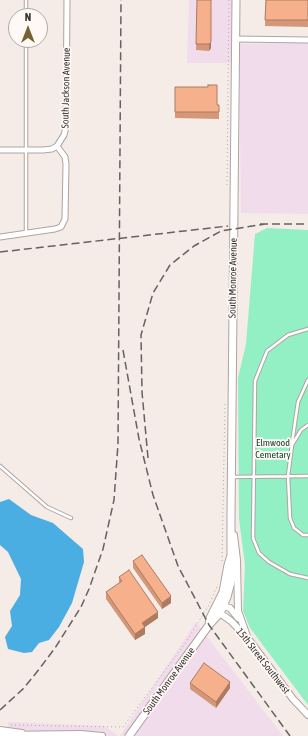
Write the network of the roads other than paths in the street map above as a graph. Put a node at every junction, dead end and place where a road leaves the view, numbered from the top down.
1 (67, 0) edge
2 (236, 0) edge
3 (235, 39) junction
4 (308, 40) edge
5 (26, 48) edge
6 (57, 146) junction
7 (0, 150) edge
8 (26, 150) junction
9 (26, 233) junction
10 (0, 237) edge
11 (308, 329) edge
12 (308, 380) edge
13 (308, 425) edge
14 (292, 445) junction
15 (0, 466) edge
16 (288, 476) junction
17 (308, 476) edge
18 (231, 477) junction
19 (254, 477) junction
20 (231, 516) junction
21 (71, 518) dead end
22 (308, 535) edge
23 (308, 578) edge
24 (219, 608) junction
25 (242, 623) junction
26 (250, 641) junction
27 (308, 715) edge
28 (0, 730) edge
29 (24, 734) junction
30 (0, 735) edge
31 (102, 736) edge
32 (129, 736) edge

1 - 6 street, South Jackson Avenue
2 - 3 main road, South Monroe Avenue
3 - 4 street
3 - 18 main road, South Monroe Avenue
5 - 8 lane
6 - 8 street
6 - 9 street
7 - 8 street
8 - 9 lane
9 - 10 street
11 - 19 lane
12 - 14 lane
13 - 14 lane
14 - 16 lane
15 - 21 lane
16 - 17 lane
16 - 19 lane
16 - 22 lane
18 - 19 lane
18 - 20 main road, South Monroe Avenue
19 - 23 lane
20 - 24 main road, South Monroe Avenue
20 - 25 street
24 - 25 street
24 - 26 street, 15th Street Southwest
24 - 32 main road, South Monroe Avenue
25 - 26 street
26 - 27 street, 15th Street Southwest
28 - 29 street
29 - 30 street
29 - 31 street

